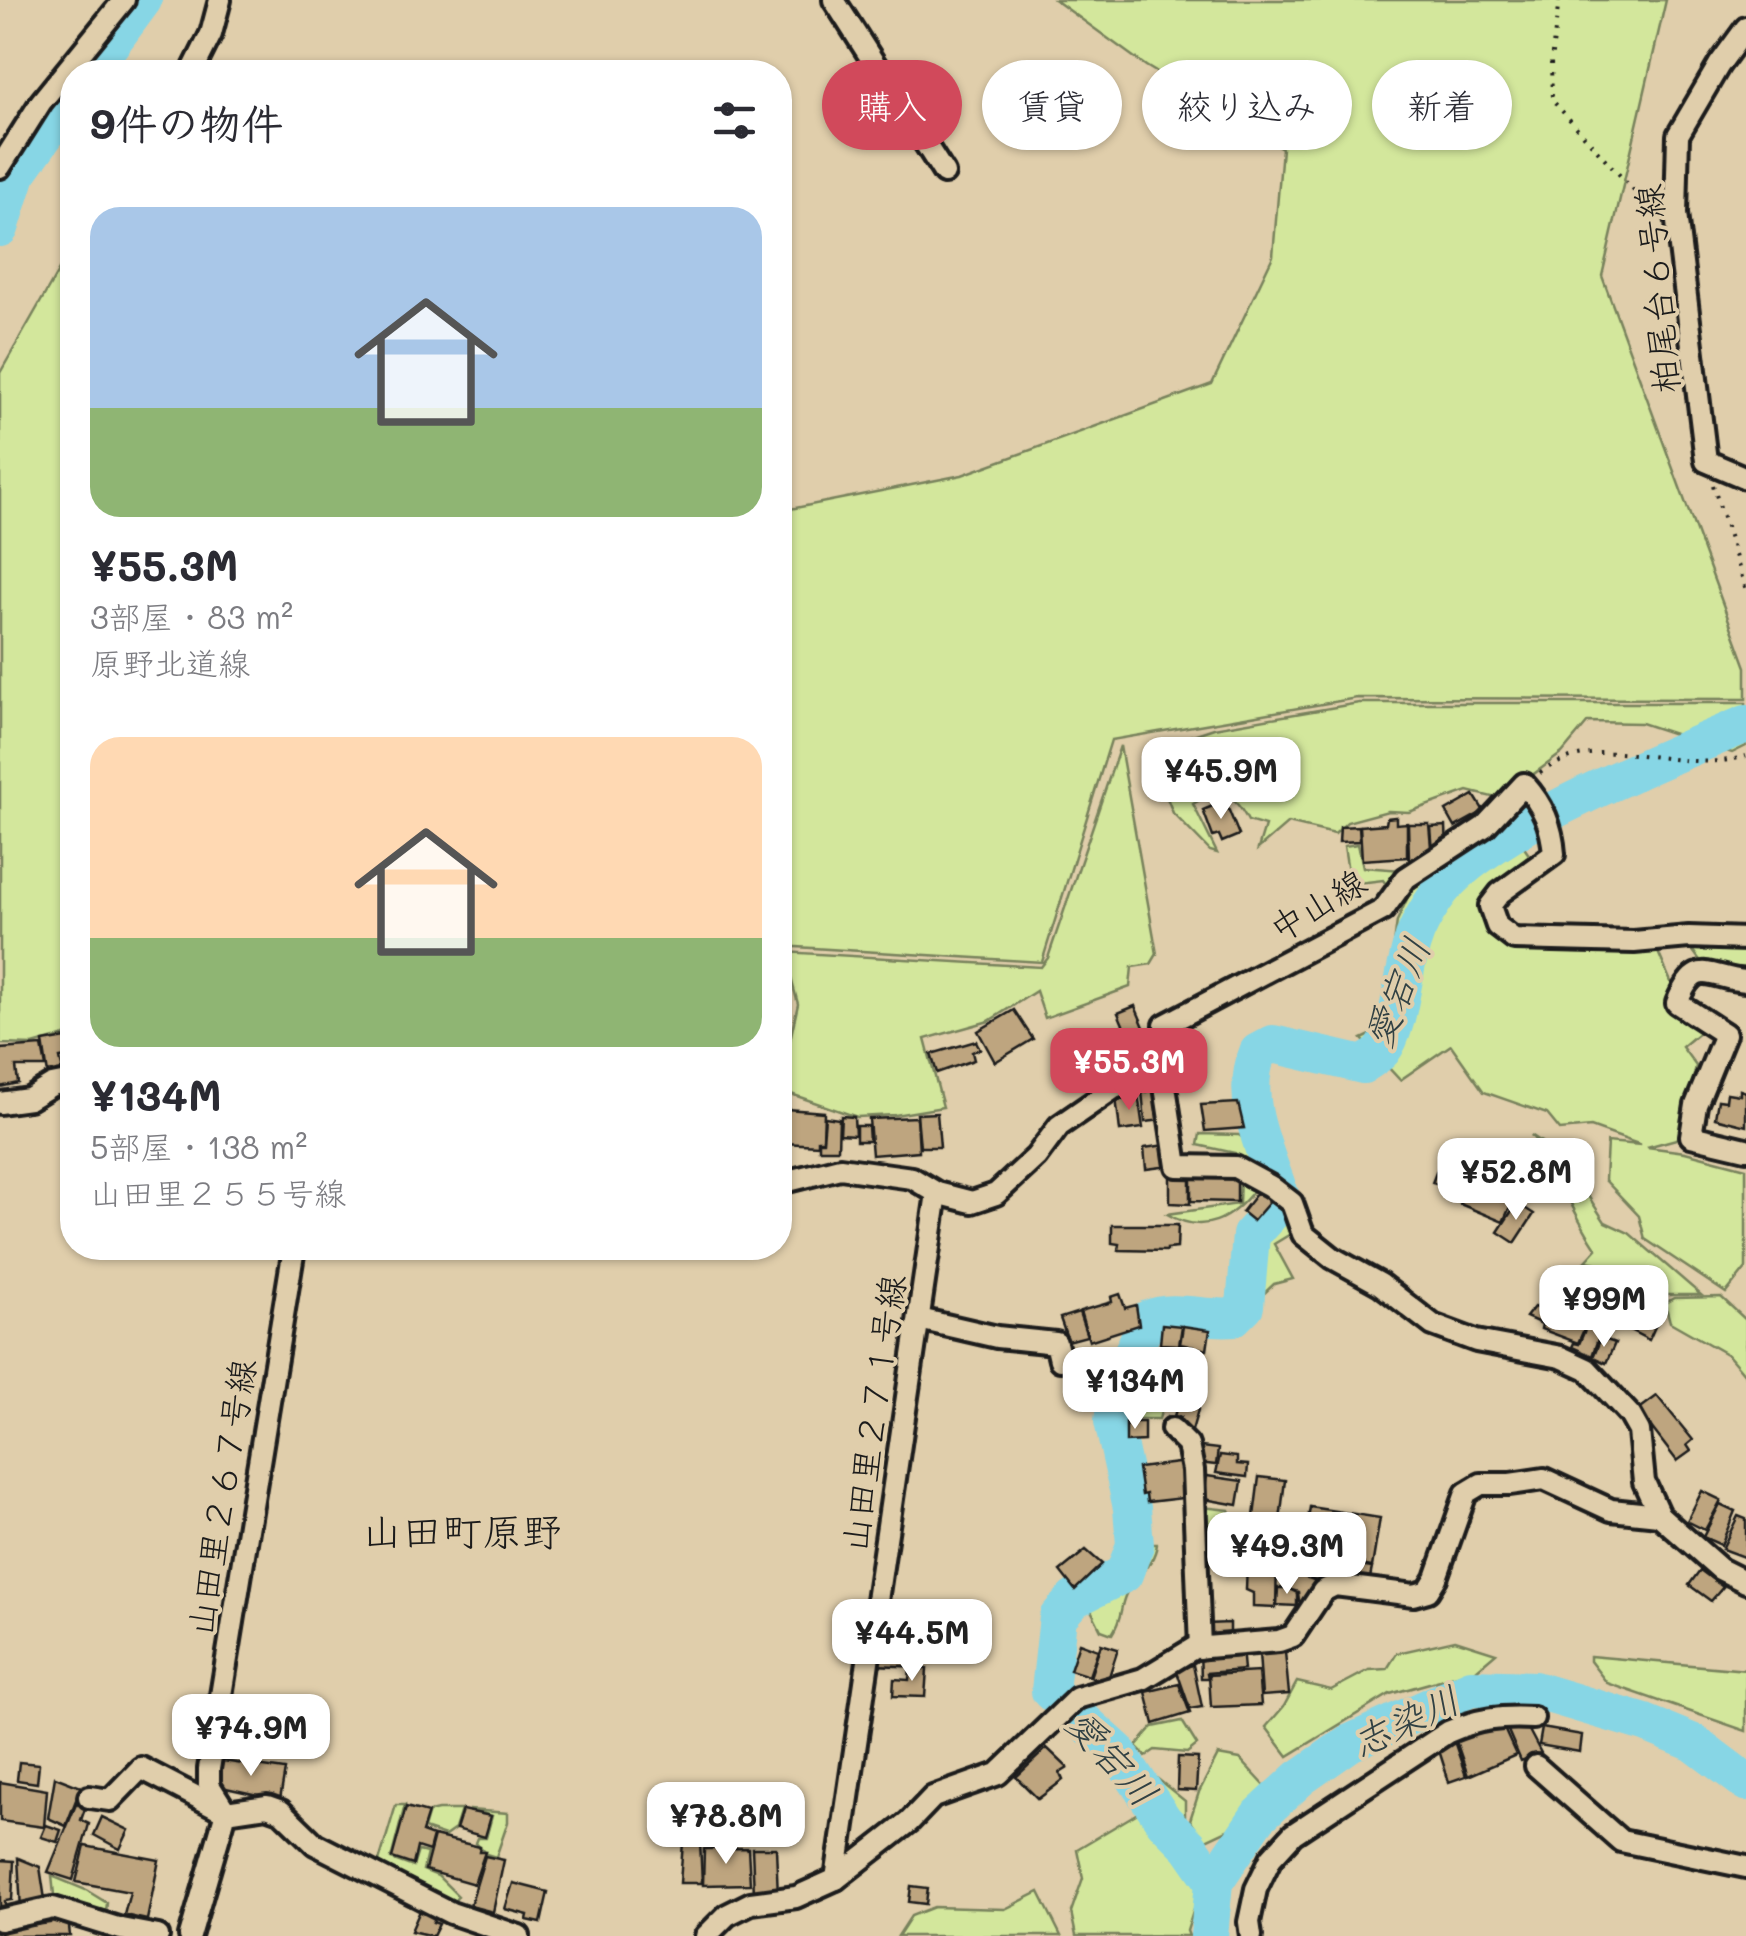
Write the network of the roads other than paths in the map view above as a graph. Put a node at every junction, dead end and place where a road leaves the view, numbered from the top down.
1 (124, 0) edge
2 (220, 0) edge
3 (834, 0) edge
4 (1746, 28) edge
5 (76, 60) edge
6 (198, 60) edge
7 (60, 80) edge
8 (0, 168) edge
9 (944, 174) dead end
10 (1746, 478) edge
11 (1746, 939) edge
12 (1746, 981) edge
13 (1162, 1074) junction
14 (60, 1083) edge
15 (0, 1102) edge
16 (1746, 1148) edge
17 (792, 1180) edge
18 (937, 1193) junction
19 (292, 1260) edge
20 (918, 1319) junction
21 (1060, 1360) dead end
22 (1172, 1429) dead end
23 (1659, 1515) junction
24 (1746, 1582) edge
25 (1200, 1648) junction
26 (1533, 1718) dead end
27 (1536, 1766) dead end
28 (89, 1797) dead end
29 (226, 1812) junction
30 (1746, 1867) edge
31 (836, 1879) junction
32 (0, 1920) edge
33 (158, 1936) edge
34 (190, 1936) edge
35 (519, 1936) edge
36 (706, 1936) edge
37 (1250, 1936) edge

1 - 5 street
2 - 6 street
3 - 9 street
4 - 10 street, 柏尾台６号線
7 - 8 street
11 - 13 street, 中山線
12 - 16 street
13 - 18 street
13 - 23 street
14 - 15 street
17 - 18 street
18 - 20 street, 山田里２７１号線
19 - 29 street, 山田里２６７号線
20 - 21 street
20 - 31 street, 山田里２７１号線
22 - 25 street
23 - 24 street
23 - 25 street
25 - 31 street
26 - 37 street
27 - 30 street
28 - 29 street
29 - 34 street
29 - 35 street
31 - 36 street
32 - 33 street

